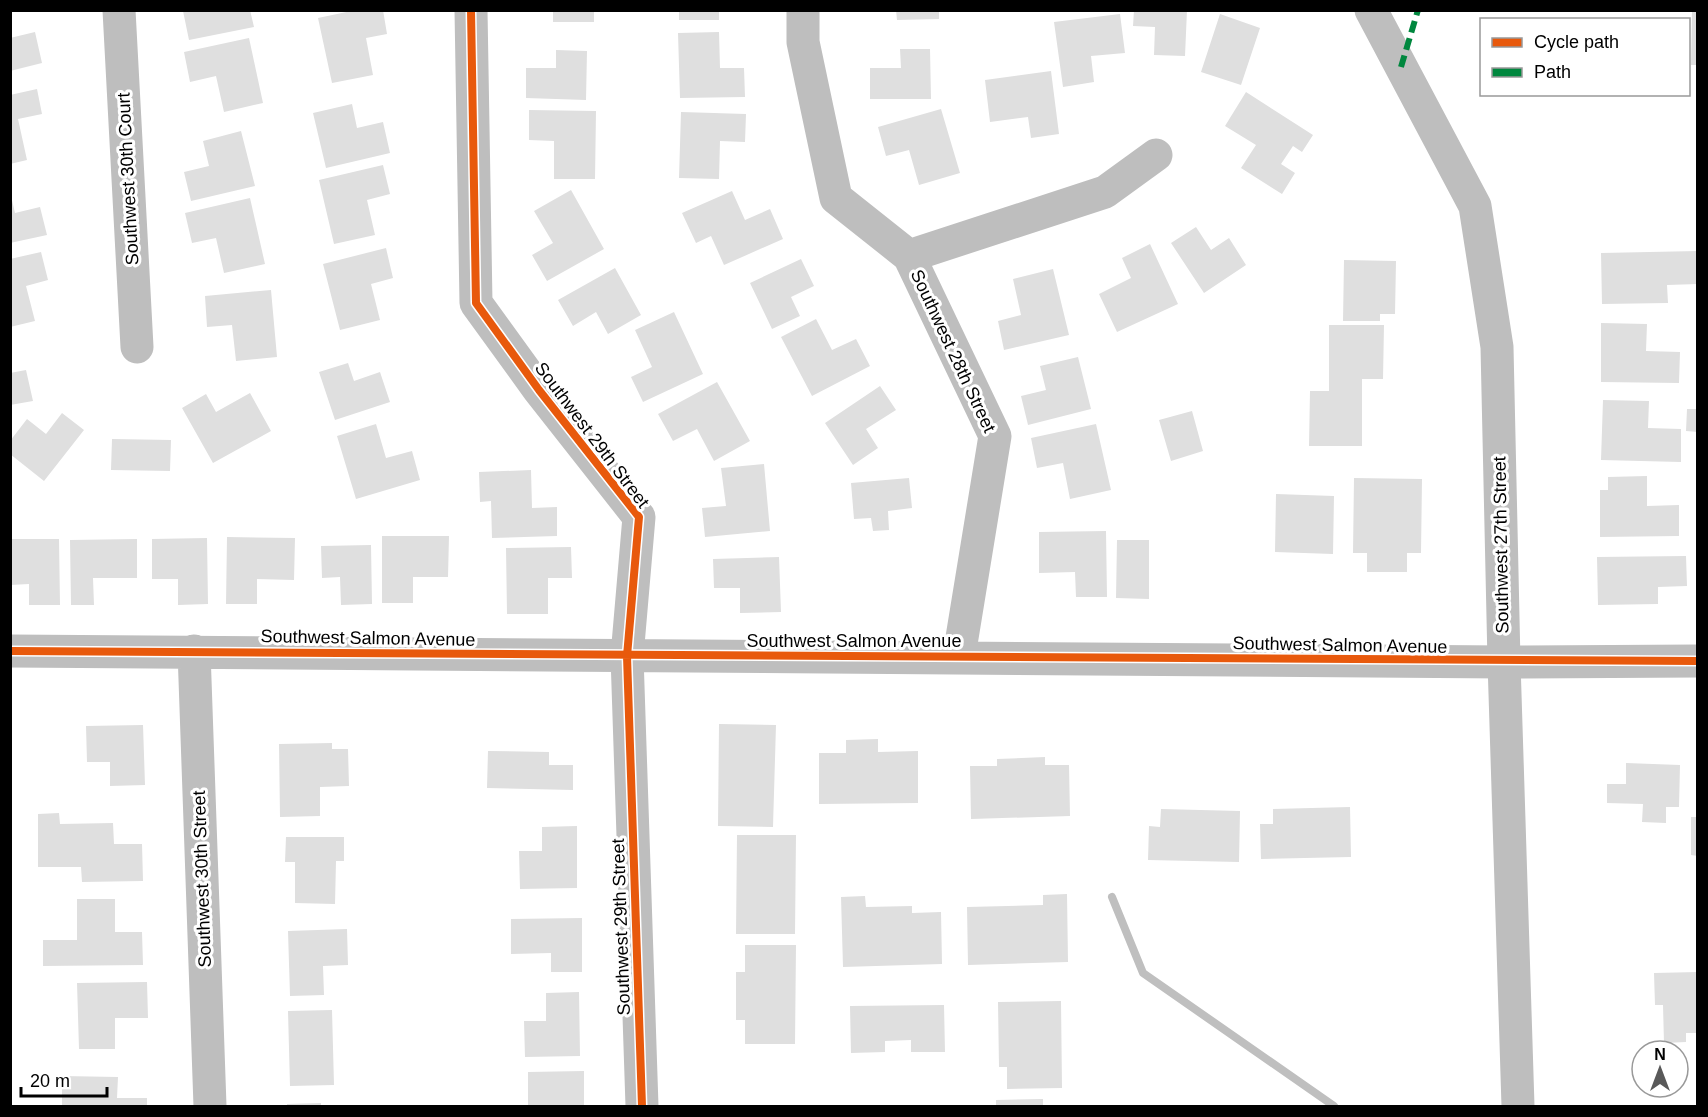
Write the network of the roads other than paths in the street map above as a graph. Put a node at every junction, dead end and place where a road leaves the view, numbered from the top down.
1 (119, 10) edge
2 (471, 10) edge
3 (803, 10) edge
4 (1371, 10) edge
5 (1156, 155) dead end
6 (909, 256) junction
7 (137, 346) dead end
8 (10, 651) edge
9 (194, 651) junction
10 (627, 656) junction
11 (958, 656) junction
12 (1504, 662) junction
13 (1698, 662) edge
14 (210, 1107) edge
15 (642, 1107) edge
16 (1518, 1107) edge

1 - 7 street, Southwest 30th Court
2 - 10 street, Southwest 29th Street
3 - 6 street, Southwest 28th Street
4 - 12 street, Southwest 27th Street
5 - 6 street
6 - 11 street, Southwest 28th Street
8 - 9 street, Southwest Salmon Avenue
9 - 10 street, Southwest Salmon Avenue
9 - 14 street, Southwest 30th Street
10 - 11 street, Southwest Salmon Avenue
10 - 15 street, Southwest 29th Street
11 - 12 street, Southwest Salmon Avenue
12 - 13 street, Southwest Salmon Avenue
12 - 16 street, Southwest 27th Street

